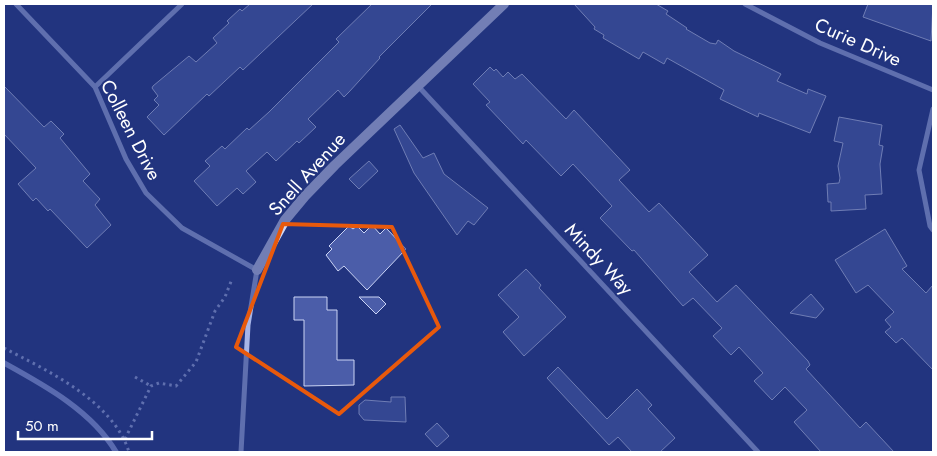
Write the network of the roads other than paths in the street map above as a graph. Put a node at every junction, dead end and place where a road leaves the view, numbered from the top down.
1 (16, 4) edge
2 (182, 4) edge
3 (504, 4) edge
4 (745, 4) edge
5 (418, 86) junction
6 (95, 87) junction
7 (933, 90) edge
8 (933, 109) edge
9 (933, 230) edge
10 (258, 270) junction
11 (241, 452) edge
12 (758, 452) edge

1 - 6 street, Colleen Drive
2 - 6 street
3 - 5 street, Snell Avenue
4 - 7 street, Curie Drive
5 - 10 street, Snell Avenue
5 - 12 street, Mindy Way
6 - 10 street, Colleen Drive
8 - 9 street
10 - 11 street, Snell Avenue

